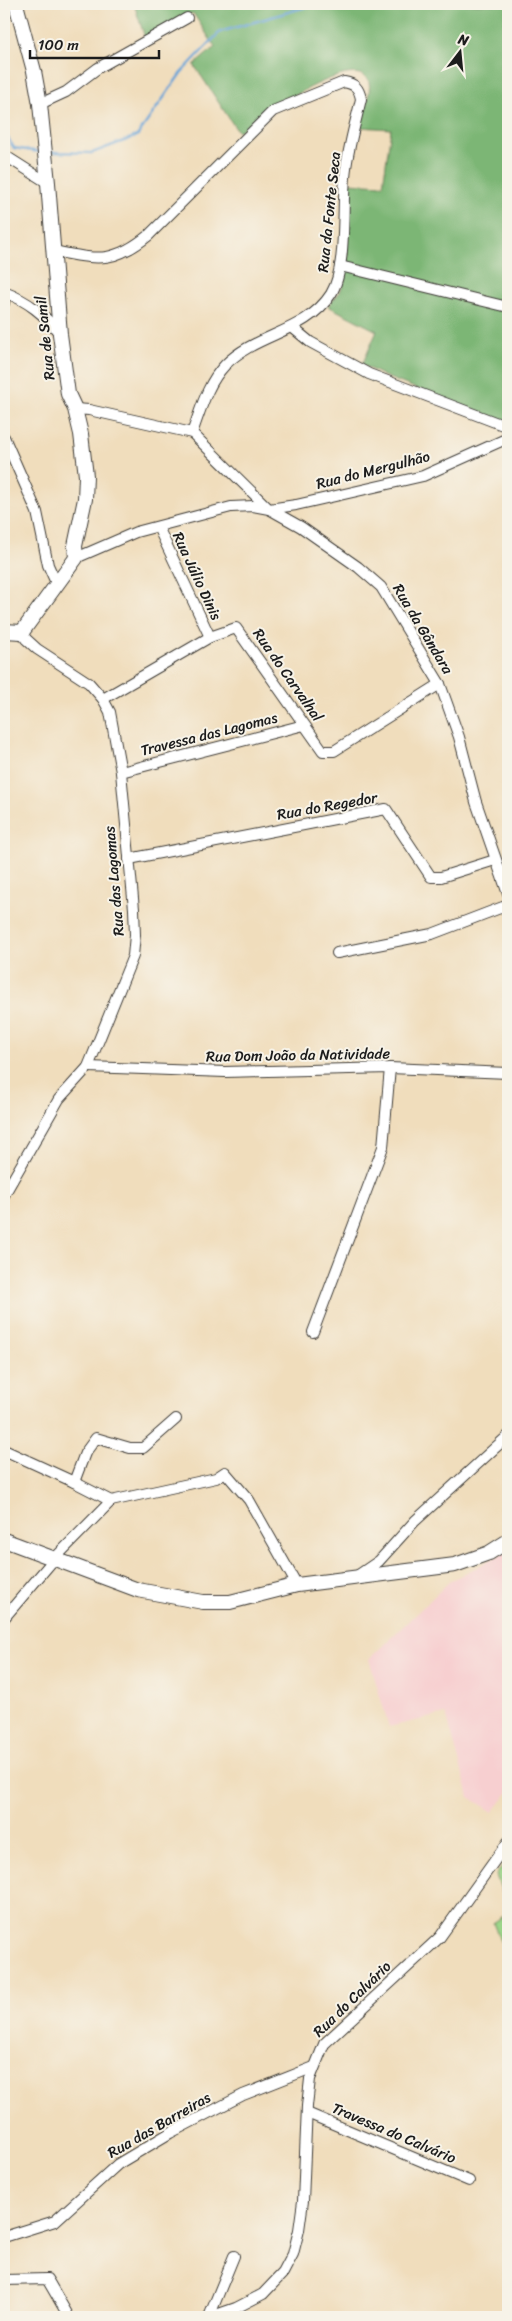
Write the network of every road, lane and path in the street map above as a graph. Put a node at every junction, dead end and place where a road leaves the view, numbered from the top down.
1 (16, 4) edge
2 (187, 18) dead end
3 (40, 104) junction
4 (4, 155) edge
5 (48, 183) junction
6 (53, 251) junction
7 (340, 266) junction
8 (4, 296) edge
9 (508, 307) edge
10 (293, 328) junction
11 (60, 334) junction
12 (75, 409) junction
13 (508, 427) edge
14 (192, 433) junction
15 (4, 437) edge
16 (508, 438) edge
17 (269, 509) junction
18 (158, 527) junction
19 (76, 558) junction
20 (57, 585) junction
21 (4, 631) edge
22 (22, 632) junction
23 (210, 637) junction
24 (440, 684) junction
25 (103, 699) junction
26 (304, 725) junction
27 (121, 772) junction
28 (129, 859) junction
29 (495, 860) junction
30 (508, 894) edge
31 (508, 905) edge
32 (337, 953) dead end
33 (88, 1067) junction
34 (390, 1068) junction
35 (508, 1073) edge
36 (4, 1195) edge
37 (313, 1332) dead end
38 (176, 1419) dead end
39 (508, 1436) edge
40 (4, 1450) edge
41 (74, 1482) junction
42 (111, 1501) junction
43 (4, 1540) edge
44 (508, 1541) edge
45 (55, 1558) junction
46 (358, 1576) junction
47 (297, 1585) junction
48 (4, 1618) edge
49 (508, 1842) edge
50 (314, 2067) junction
51 (307, 2113) junction
52 (469, 2181) dead end
53 (4, 2237) edge
54 (234, 2256) dead end
55 (4, 2280) edge
56 (69, 2317) edge
57 (209, 2317) edge

1 - 3 street, Rua de Samil
2 - 3 street
3 - 5 street, Rua de Samil
4 - 5 street
5 - 6 street, Rua de Samil
6 - 7 street, Rua da Fonte Seca
6 - 11 street, Rua de Samil
7 - 9 street
7 - 10 street, Rua da Fonte Seca
8 - 11 street
10 - 13 street
10 - 14 street, Rua da Fonte Seca
11 - 12 street, Rua de Samil
12 - 14 street
12 - 19 street, Rua de Samil
14 - 17 street
15 - 20 street
16 - 17 street, Rua do Mergulhão
17 - 18 street, Rua da Gândara
17 - 24 street, Rua da Gândara
18 - 19 street, Rua da Gândara
18 - 23 street, Rua Júlio Dinis
19 - 20 street
20 - 22 street
21 - 22 street
22 - 25 street, Rua das Lagomas
23 - 25 street, Rua do Carvalhal
23 - 26 street, Rua do Carvalhal
24 - 26 street, Rua do Carvalhal
24 - 29 street, Rua da Gândara
25 - 27 street, Rua das Lagomas
26 - 27 street, Travessa das Lagomas
27 - 28 street, Rua das Lagomas
28 - 29 street, Rua do Regedor
28 - 33 street, Rua das Lagomas
29 - 30 street, Rua da Gândara
31 - 32 street
33 - 34 street, Rua Dom João da Natividade
33 - 36 street, Rua das Lagomas
34 - 35 street, Rua Dom João da Natividade
34 - 37 street
38 - 41 street
39 - 46 street
40 - 41 street
41 - 42 street
42 - 45 street
42 - 47 street
43 - 45 street
44 - 46 street
45 - 47 street
45 - 48 street
46 - 47 street
49 - 50 street, Rua do Calvário
50 - 51 street, Rua do Calvário
50 - 53 street, Rua das Barreiras
51 - 52 street, Travessa do Calvário
51 - 57 street, Rua do Calvário
54 - 57 street
55 - 56 street

